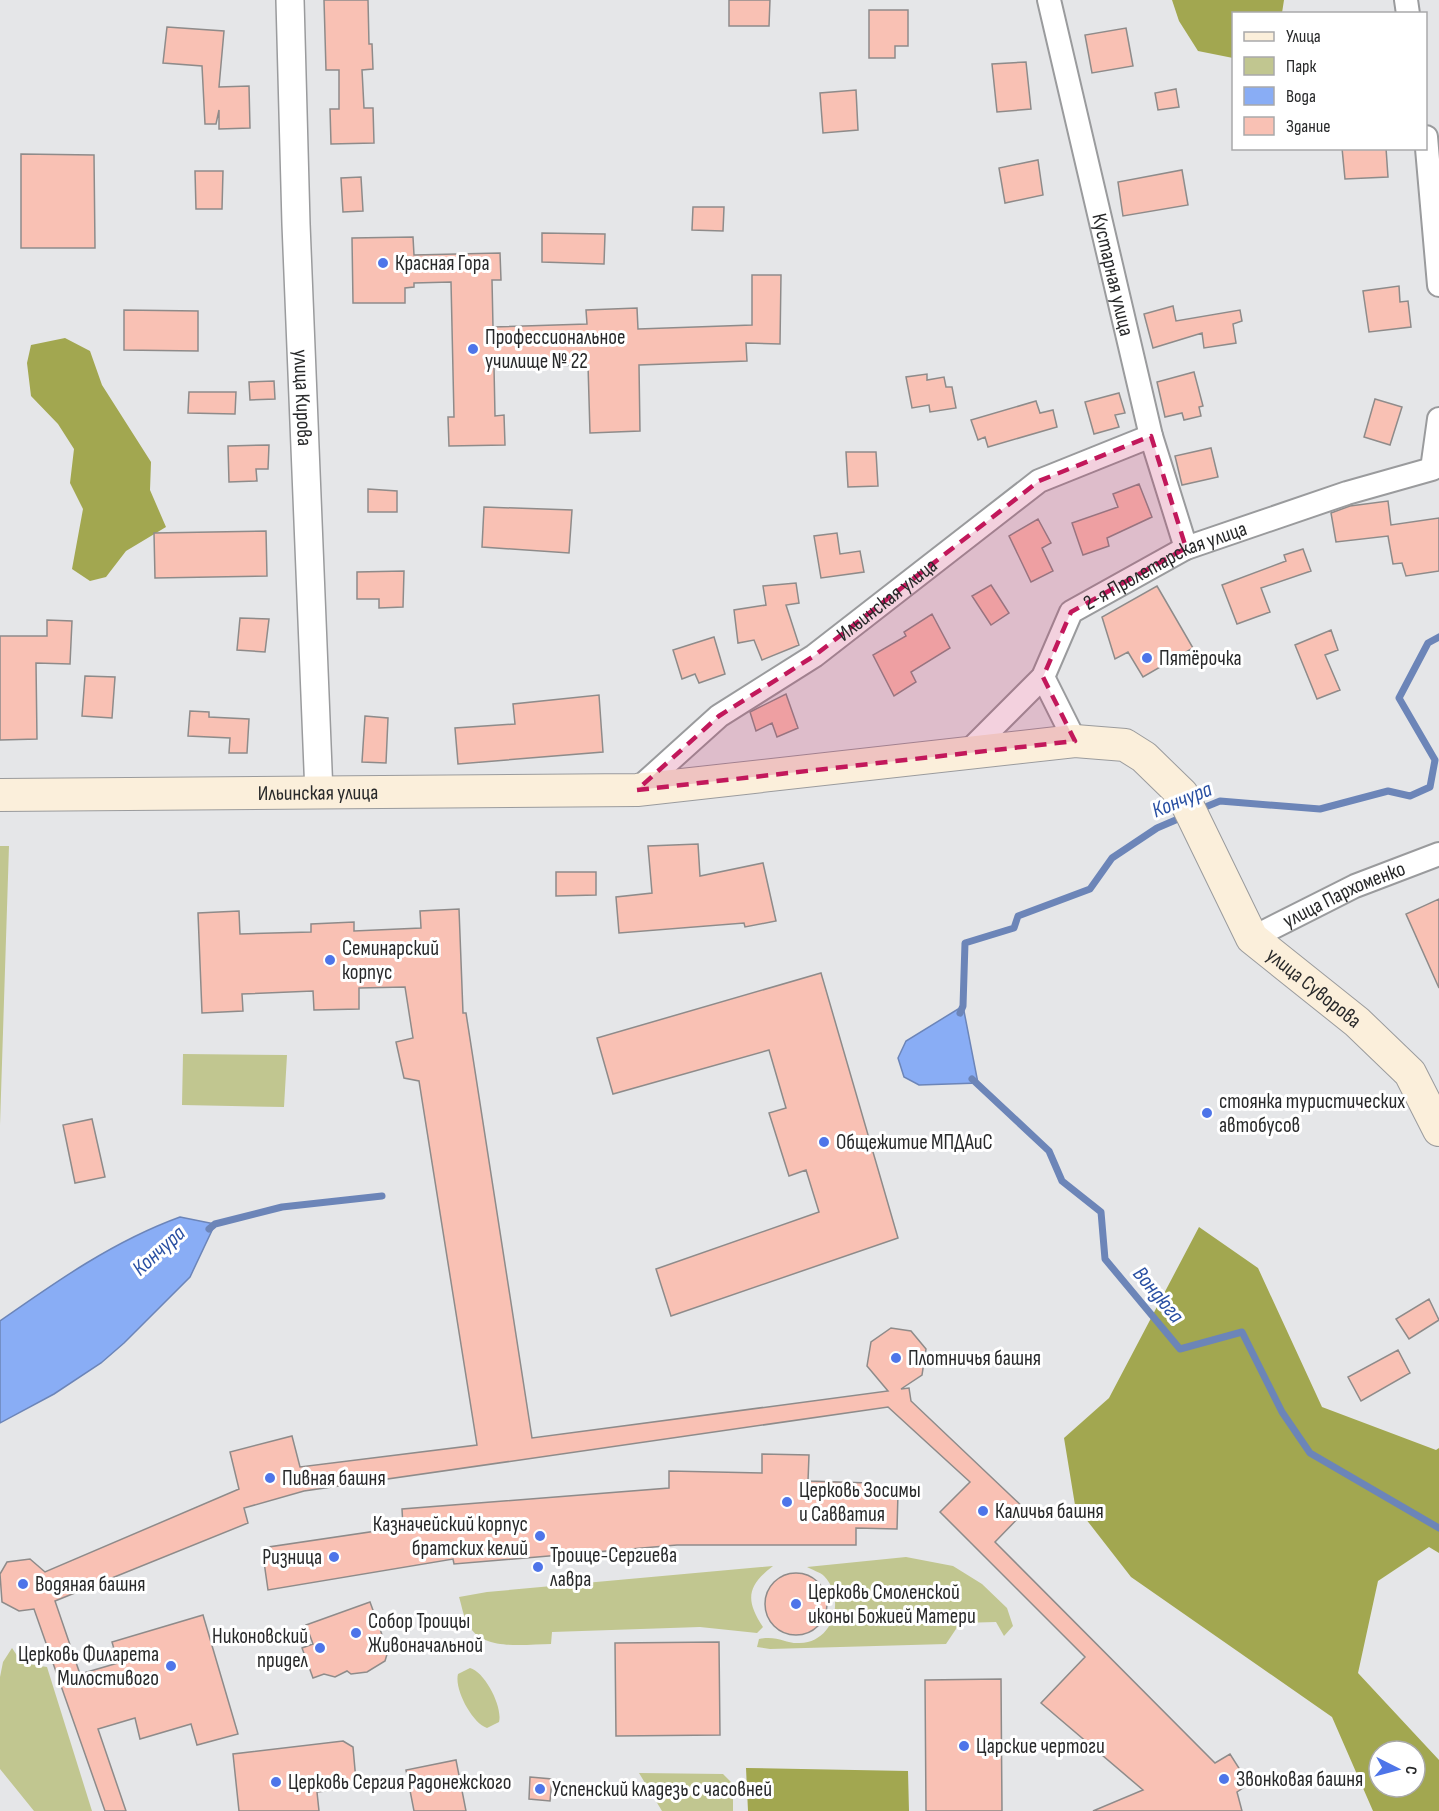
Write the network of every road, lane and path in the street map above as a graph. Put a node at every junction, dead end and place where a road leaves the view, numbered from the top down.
1 (290, 0) edge
2 (1049, 0) edge
3 (1426, 150) edge
4 (1439, 285) edge
5 (1439, 419) edge
6 (1151, 436) junction
7 (1186, 548) junction
8 (1043, 677) junction
9 (1075, 741) junction
10 (966, 754) junction
11 (637, 790) junction
12 (319, 794) junction
13 (0, 795) edge
14 (1202, 838) joint
15 (1439, 854) edge
16 (1252, 938) junction
17 (1439, 1130) edge

1 - 12 street, улица Кирова
2 - 6 street, Кустарная улица
3 - 4 street
5 - 7 street, 2-я Пролетарская улица
6 - 7 street, Кустарная улица
6 - 11 street, Ильинская улица
7 - 8 street, 2-я Пролетарская улица
8 - 9 street
8 - 10 street, 2-я Пролетарская улица
9 - 10 main road, Ильинская улица
9 - 14 main road, Ильинская улица
10 - 11 main road, Ильинская улица
11 - 12 main road, Ильинская улица
12 - 13 main road, Ильинская улица
14 - 16 main road, улица Суворова
15 - 16 street, улица Пархоменко
16 - 17 main road, улица Суворова

